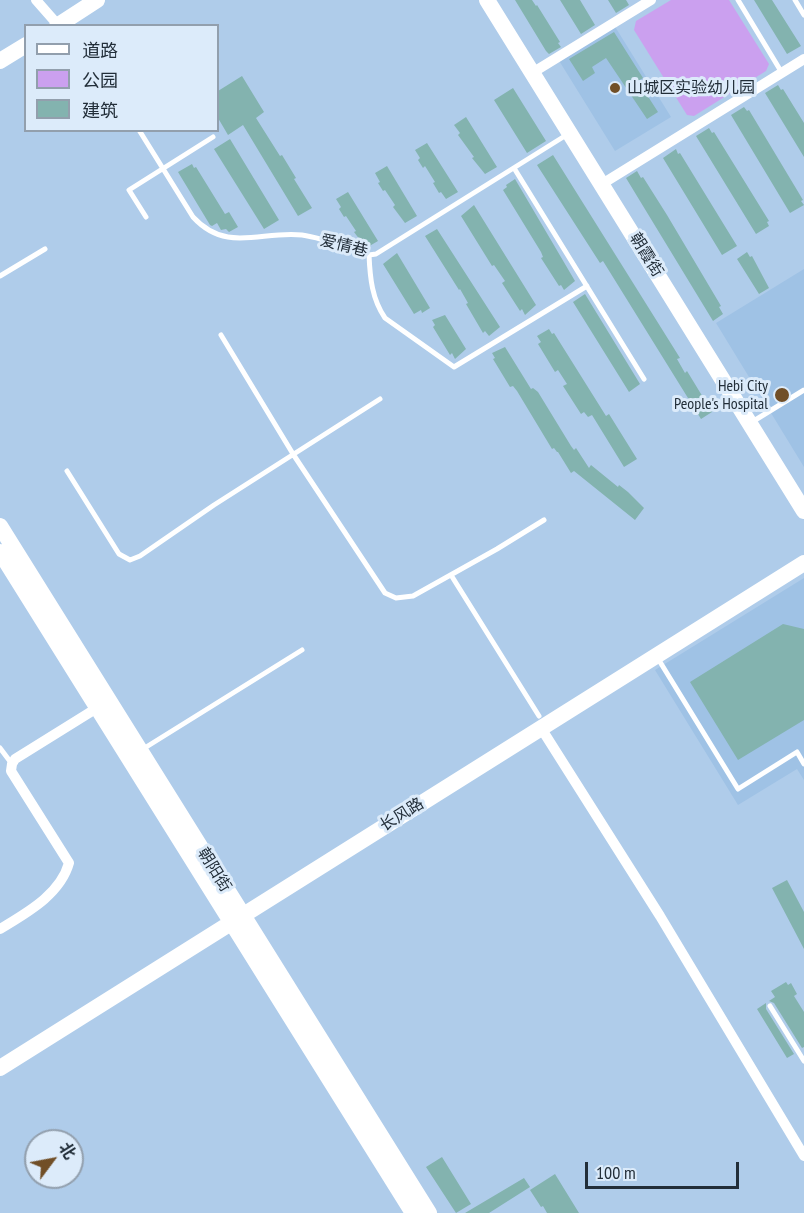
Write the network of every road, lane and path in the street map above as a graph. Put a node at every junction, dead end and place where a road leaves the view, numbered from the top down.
1 (36, 0) edge
2 (98, 0) edge
3 (487, 0) edge
4 (651, 0) edge
5 (738, 0) edge
6 (795, 0) edge
7 (804, 15) edge
8 (64, 23) edge
9 (24, 46) edge
10 (804, 59) edge
11 (0, 61) edge
12 (532, 73) junction
13 (782, 73) junction
14 (140, 132) edge
15 (570, 133) junction
16 (213, 137) dead end
17 (514, 168) junction
18 (163, 169) junction
19 (602, 184) junction
20 (146, 218) dead end
21 (45, 249) dead end
22 (369, 255) junction
23 (0, 276) edge
24 (587, 285) junction
25 (221, 335) dead end
26 (644, 379) dead end
27 (804, 390) edge
28 (380, 399) dead end
29 (750, 423) junction
30 (293, 454) junction
31 (67, 471) dead end
32 (804, 511) edge
33 (544, 520) dead end
34 (0, 526) edge
35 (804, 550) edge
36 (0, 552) edge
37 (804, 563) edge
38 (451, 574) junction
39 (302, 650) dead end
40 (656, 656) junction
41 (97, 708) junction
42 (540, 722) junction
43 (0, 748) edge
44 (140, 751) junction
45 (12, 764) junction
46 (804, 764) edge
47 (234, 914) junction
48 (0, 929) edge
49 (770, 1006) dead end
50 (0, 1055) edge
51 (804, 1061) edge
52 (0, 1068) edge
53 (804, 1156) edge
54 (413, 1213) edge
55 (429, 1213) edge

1 - 8 street
2 - 8 main road
3 - 12 main road, 朝霞街
4 - 12 street
5 - 13 lane
6 - 7 lane
9 - 11 main road
10 - 13 street
12 - 15 main road, 朝霞街
13 - 19 street
14 - 18 lane, 爱情巷
15 - 17 lane, 爱情巷
15 - 19 main road, 朝霞街
16 - 18 lane
17 - 22 lane, 爱情巷
17 - 24 lane
18 - 20 lane
18 - 22 lane, 爱情巷
19 - 29 main road, 朝霞街
21 - 23 lane
22 - 24 lane
24 - 26 lane
25 - 30 lane
27 - 29 lane
28 - 30 lane
29 - 32 main road, 朝霞街
30 - 31 lane
30 - 38 lane
33 - 38 lane
34 - 44 main road, 朝阳街
35 - 42 main road, 长风路
36 - 41 main road, 朝阳街
37 - 40 main road, 长风路
38 - 42 lane
39 - 44 lane
40 - 42 main road, 长风路
40 - 46 lane
41 - 45 street
41 - 47 main road, 朝阳街
42 - 47 main road, 长风路
42 - 53 street
43 - 45 lane
44 - 47 main road, 朝阳街
45 - 48 street
47 - 50 main road, 长风路
47 - 52 main road, 长风路
47 - 54 main road, 朝阳街
47 - 55 main road, 朝阳街
49 - 51 lane

